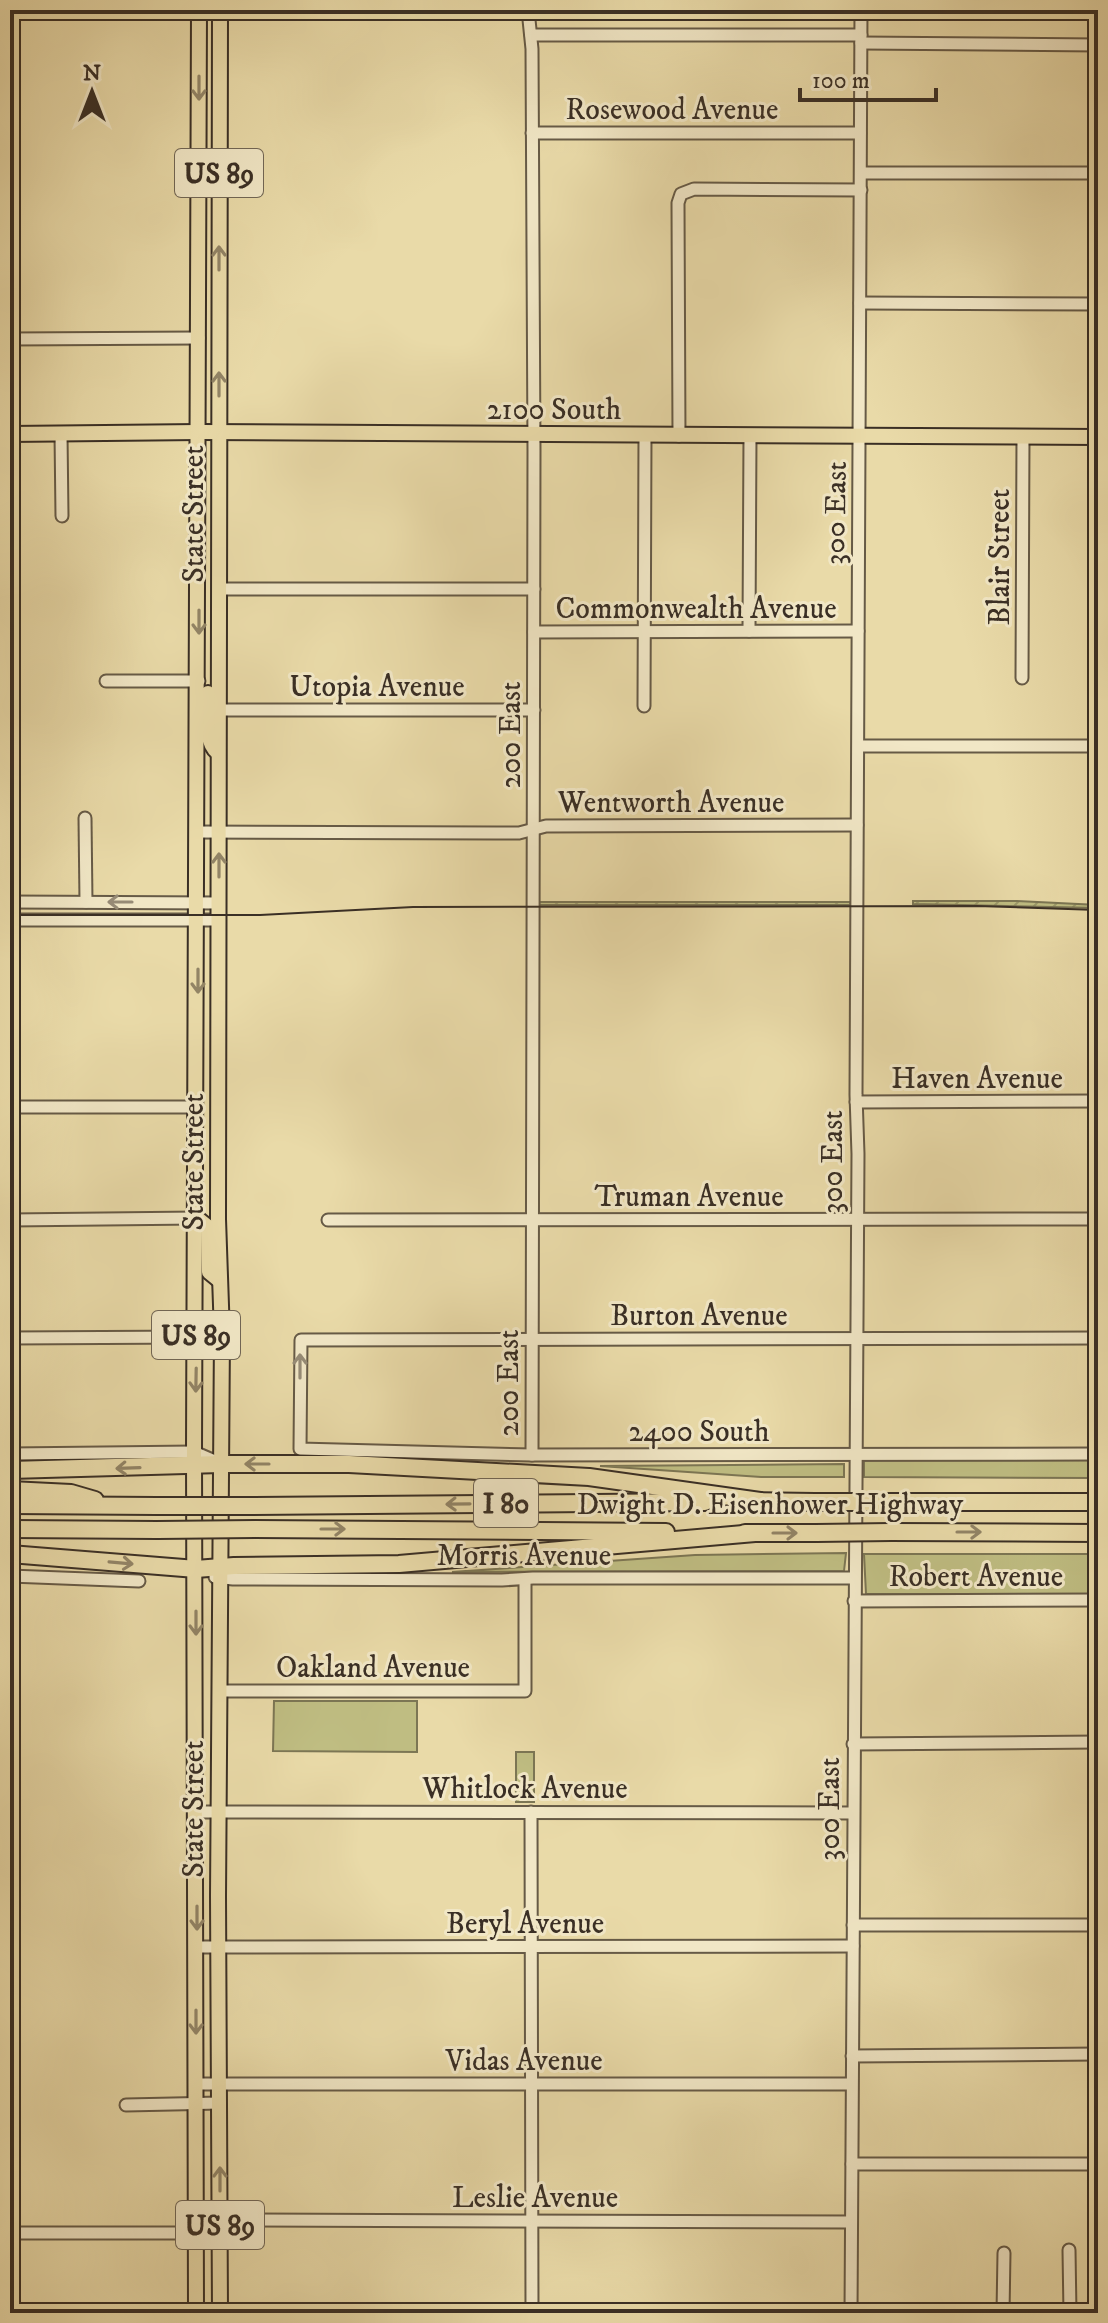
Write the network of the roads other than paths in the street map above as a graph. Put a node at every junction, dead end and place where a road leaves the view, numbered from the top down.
1 (199, 10) edge
2 (220, 10) edge
3 (861, 10) edge
4 (529, 12) edge
5 (531, 35) junction
6 (861, 39) junction
7 (1098, 45) edge
8 (532, 133) junction
9 (860, 133) junction
10 (861, 173) junction
11 (1098, 173) edge
12 (861, 190) junction
13 (860, 303) junction
14 (1098, 304) edge
15 (199, 338) junction
16 (10, 339) edge
17 (199, 432) junction
18 (219, 432) junction
19 (10, 434) edge
20 (61, 434) junction
21 (534, 435) junction
22 (645, 436) junction
23 (679, 436) junction
24 (750, 436) junction
25 (860, 436) junction
26 (1023, 437) junction
27 (1098, 437) edge
28 (62, 516) dead end
29 (220, 589) junction
30 (534, 589) junction
31 (749, 631) junction
32 (858, 631) junction
33 (534, 632) junction
34 (644, 632) junction
35 (1022, 678) dead end
36 (106, 681) dead end
37 (199, 681) junction
38 (644, 706) dead end
39 (220, 710) junction
40 (534, 710) junction
41 (859, 746) junction
42 (1098, 746) edge
43 (220, 754) junction
44 (85, 818) dead end
45 (857, 825) junction
46 (533, 829) junction
47 (198, 832) junction
48 (219, 833) junction
49 (10, 902) edge
50 (86, 902) junction
51 (198, 903) junction
52 (219, 903) junction
53 (10, 920) edge
54 (198, 920) junction
55 (219, 920) junction
56 (1098, 1101) edge
57 (856, 1102) junction
58 (10, 1107) edge
59 (197, 1107) junction
60 (197, 1174) junction
61 (197, 1218) junction
62 (218, 1219) junction
63 (1098, 1219) edge
64 (10, 1220) edge
65 (328, 1220) dead end
66 (533, 1220) junction
67 (857, 1220) junction
68 (220, 1281) junction
69 (196, 1337) junction
70 (10, 1338) edge
71 (856, 1338) junction
72 (1098, 1338) edge
73 (532, 1339) junction
74 (300, 1449) joint
75 (10, 1454) edge
76 (1098, 1454) edge
77 (532, 1455) junction
78 (855, 1455) junction
79 (194, 1459) junction
80 (221, 1464) junction
81 (10, 1470) edge
82 (10, 1490) edge
83 (760, 1501) junction
84 (1098, 1502) edge
85 (10, 1505) edge
86 (112, 1505) junction
87 (10, 1529) edge
88 (755, 1533) junction
89 (1098, 1533) edge
90 (10, 1554) edge
91 (196, 1569) junction
92 (221, 1573) junction
93 (10, 1576) edge
94 (854, 1578) junction
95 (525, 1580) junction
96 (139, 1581) dead end
97 (1098, 1600) edge
98 (854, 1601) junction
99 (220, 1691) junction
100 (1098, 1742) edge
101 (853, 1744) junction
102 (197, 1812) junction
103 (219, 1812) junction
104 (531, 1812) junction
105 (852, 1813) junction
106 (853, 1925) junction
107 (1098, 1925) edge
108 (853, 1946) junction
109 (197, 1947) junction
110 (219, 1947) junction
111 (532, 1947) junction
112 (1098, 2054) edge
113 (852, 2056) junction
114 (196, 2084) junction
115 (219, 2084) junction
116 (532, 2084) junction
117 (851, 2084) junction
118 (197, 2103) junction
119 (220, 2103) junction
120 (126, 2105) dead end
121 (852, 2164) junction
122 (1098, 2164) edge
123 (220, 2220) junction
124 (532, 2221) junction
125 (851, 2222) junction
126 (10, 2233) edge
127 (197, 2233) junction
128 (1069, 2250) dead end
129 (1004, 2253) dead end
130 (196, 2313) edge
131 (220, 2313) edge
132 (532, 2313) edge
133 (851, 2313) edge
134 (1003, 2313) edge
135 (1070, 2313) edge

1 -> 15 main road, State Street / US 89
18 -> 2 main road, State Street / US 89
3 - 6 street, 300 East
4 - 5 street, 200 East
5 - 6 street
5 - 8 street, 200 East
6 - 7 street
6 - 9 street, 300 East
8 - 9 street, Rosewood Avenue
8 - 21 street, 200 East
9 - 10 street, 300 East
10 - 11 street
10 - 12 street, 300 East
12 - 13 street, 300 East
12 - 23 street
13 - 14 street
13 - 25 street, 300 East
15 - 16 street
15 - 17 main road, State Street / US 89
17 - 18 main road, 2100 South
17 - 20 main road, 2100 South
17 -> 37 main road, State Street / US 89
18 - 21 main road, 2100 South
18 - 29 main road, State Street / US 89
19 - 20 main road, 2100 South
20 - 28 street
21 - 22 main road, 2100 South
21 - 30 street, 200 East
22 - 23 main road, 2100 South
22 - 34 street
23 - 24 main road, 2100 South
24 - 25 main road, 2100 South
24 - 31 street
25 - 26 main road, 2100 South
25 - 32 street, 300 East
26 - 27 main road, 2100 South
26 - 35 street, Blair Street
29 - 30 street, Commonwealth Avenue
29 - 39 main road, State Street / US 89
30 - 33 street, 200 East
31 - 32 street, Commonwealth Avenue
31 - 34 street, Commonwealth Avenue
32 - 41 street, 300 East
33 - 34 street, Commonwealth Avenue
33 - 40 street, 200 East
34 - 38 street
36 - 37 street
37 - 43 main road
37 - 47 main road, State Street / US 89
39 - 40 street, Utopia Avenue
39 - 43 main road, State Street / US 89
40 - 46 street, 200 East
41 - 42 street
41 - 45 street, 300 East
43 - 48 main road, State Street / US 89
44 - 50 street
45 - 46 street, Wentworth Avenue
45 - 57 street, 300 East
46 - 48 street, Wentworth Avenue
46 - 66 street, 200 East
47 - 48 street, Wentworth Avenue
47 - 51 main road, State Street / US 89
52 -> 48 main road, State Street / US 89
49 - 50 street
51 -> 50 street
51 - 52 street
51 - 54 main road, State Street / US 89
52 - 55 main road, State Street / US 89
53 - 54 street
54 - 55 street
54 -> 59 main road, State Street / US 89
55 - 62 main road, State Street / US 89
56 - 57 street, Haven Avenue
57 - 67 street, 300 East
58 - 59 street
59 - 60 main road, State Street / US 89
60 - 61 main road, State Street / US 89
60 - 62 main road
61 - 64 street
61 - 68 main road
61 - 69 main road, State Street / US 89
62 - 68 main road, State Street / US 89
63 - 67 street, Truman Avenue
65 - 66 street, Truman Avenue
66 - 67 street, Truman Avenue
66 - 73 street, 200 East
67 - 71 street, 300 East
68 - 80 main road, State Street / US 89
69 - 70 street
69 -> 79 main road, State Street / US 89
71 - 72 street, Burton Avenue
71 - 73 street, Burton Avenue
71 - 78 street, 300 East
74 -> 73 street, Burton Avenue
73 - 77 street, 200 East
74 - 77 street, 2400 South
75 - 79 street
76 - 78 street, 2400 South
77 - 78 street, 2400 South
78 - 94 street, 300 East
79 - 80 highway
79 -> 81 highway
79 - 91 main road, State Street / US 89
83 -> 80 highway
80 - 92 main road, State Street / US 89
82 - 86 highway
83 - 84 highway, Dwight D. Eisenhower Highway / I 80, bridge
83 -> 86 highway, Dwight D. Eisenhower Highway / I 80, bridge
85 - 86 highway, Dwight D. Eisenhower Highway / I 80
87 -> 88 highway, Dwight D. Eisenhower Highway / I 80, bridge
88 -> 89 highway, Dwight D. Eisenhower Highway / I 80, bridge
88 - 92 highway
90 -> 91 highway
91 - 92 highway
91 -> 102 main road, State Street / US 89
92 - 95 street, Morris Avenue
92 - 99 main road, State Street / US 89
93 - 96 street
94 - 95 street, Morris Avenue
94 - 98 street, 300 East
95 - 99 street, Oakland Avenue
97 - 98 street, Robert Avenue
98 - 101 street, 300 East
99 - 103 main road, State Street / US 89
100 - 101 street
101 - 105 street, 300 East
102 - 103 street, Whitlock Avenue
102 -> 109 main road, State Street / US 89
103 - 104 street, Whitlock Avenue
103 - 110 main road, State Street / US 89
104 - 105 street, Whitlock Avenue
104 - 111 street
105 - 106 street, 300 East
106 - 107 street
106 - 108 street, 300 East
108 - 111 street, Beryl Avenue
108 - 113 street, 300 East
109 - 110 street, Beryl Avenue
109 -> 114 main road, State Street / US 89
110 - 111 street, Beryl Avenue
110 - 115 main road, State Street / US 89
111 - 116 street
112 - 113 street
113 - 117 street, 300 East
114 - 115 street, Vidas Avenue
114 - 118 main road, State Street / US 89
115 - 116 street, Vidas Avenue
115 - 119 main road, State Street / US 89
116 - 117 street, Vidas Avenue
116 - 124 street
117 - 121 street, 300 East
118 - 119 street
118 - 120 street
118 - 127 main road, State Street / US 89
123 -> 119 main road, State Street / US 89
121 - 122 street
121 - 125 street, 300 East
123 - 124 street, Leslie Avenue
123 - 131 main road, State Street / US 89
124 - 125 street, Leslie Avenue
124 - 132 street
125 - 133 street, 300 East
126 - 127 street
127 - 130 main road, State Street / US 89
128 - 135 street
129 - 134 street

